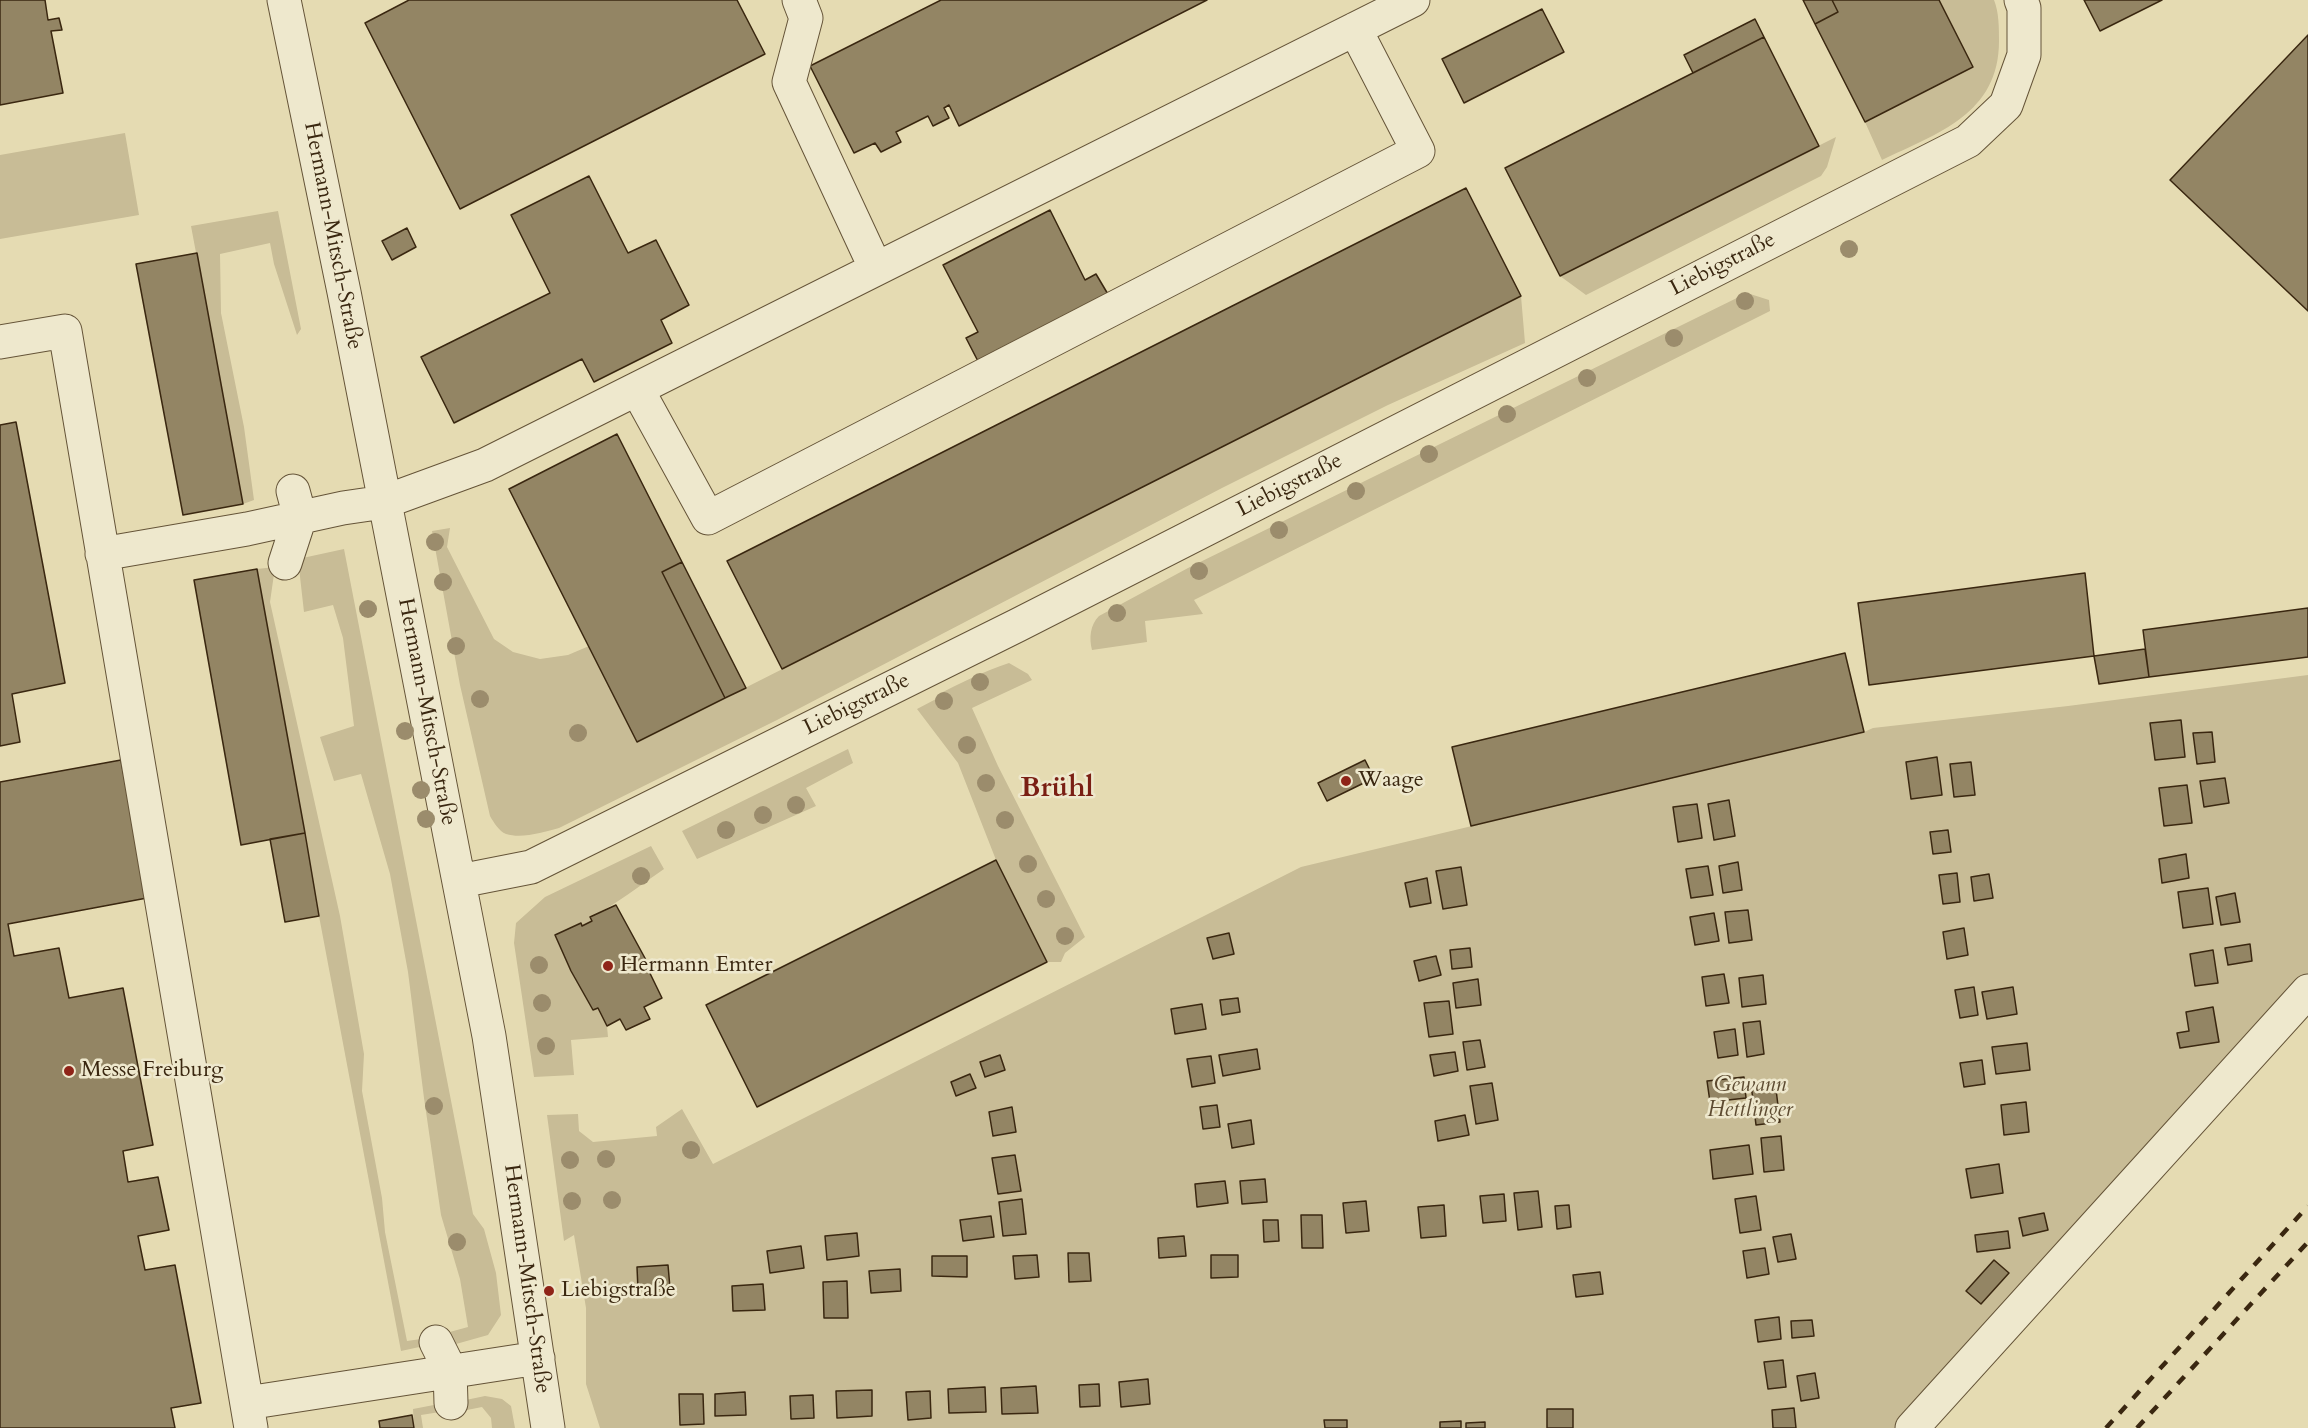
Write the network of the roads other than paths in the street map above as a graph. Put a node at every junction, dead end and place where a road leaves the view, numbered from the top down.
1 (284, 0) edge
2 (799, 0) edge
3 (1413, 0) edge
4 (2021, 0) edge
5 (1355, 29) junction
6 (876, 269) junction
7 (0, 342) edge
8 (637, 389) junction
9 (384, 502) junction
10 (296, 504) junction
11 (102, 554) junction
12 (285, 563) dead end
13 (460, 881) junction
14 (2308, 991) edge
15 (443, 1356) junction
16 (538, 1358) junction
17 (451, 1402) dead end
18 (249, 1416) edge
19 (548, 1428) edge
20 (1912, 1428) edge

1 - 9 street, Hermann-Mitsch-Straße
2 - 6 street
3 - 5 street
4 - 13 street, Liebigstraße
5 - 6 street
5 - 8 street
6 - 8 street
7 - 11 street
8 - 9 street
9 - 10 street
9 - 13 street, Hermann-Mitsch-Straße
10 - 11 street
10 - 12 street
11 - 18 street
13 - 16 street, Hermann-Mitsch-Straße
14 - 20 street
15 - 16 street
15 - 17 street
15 - 18 street
16 - 19 street, Hermann-Mitsch-Straße

